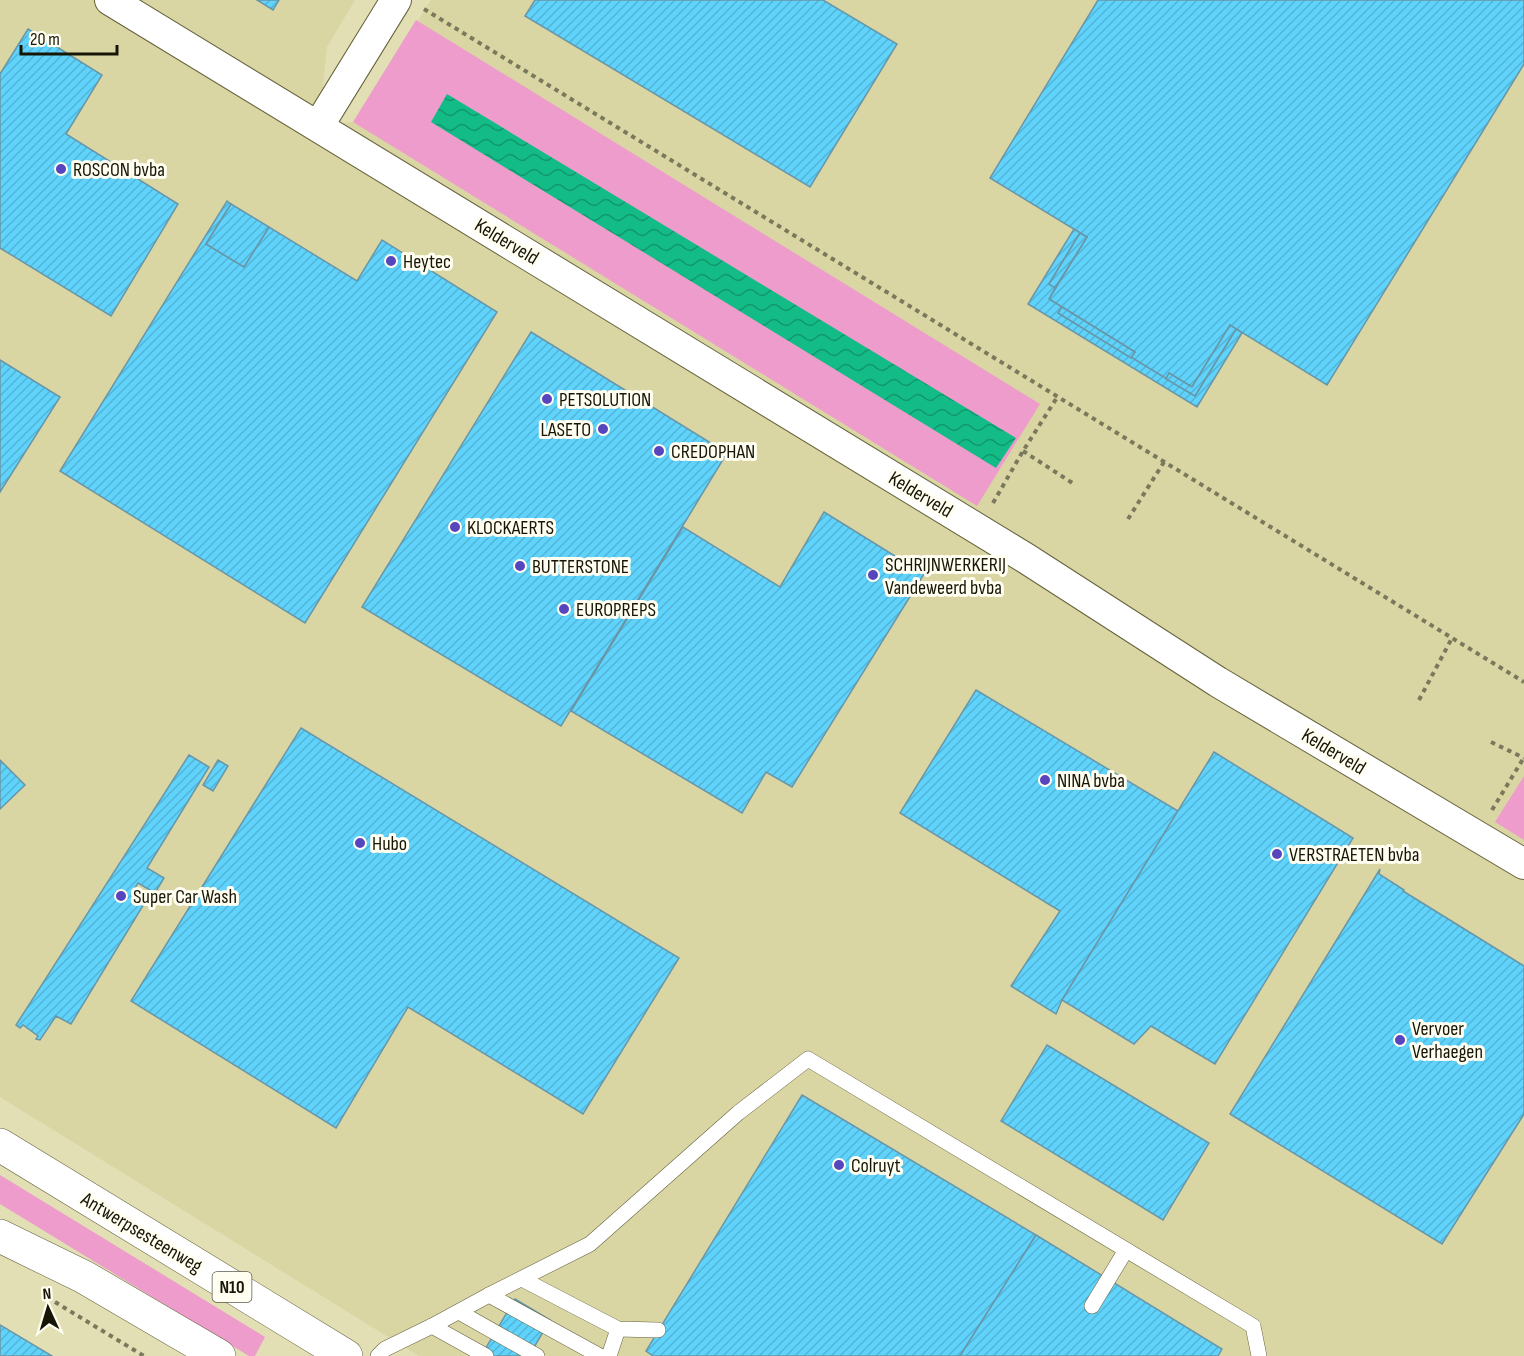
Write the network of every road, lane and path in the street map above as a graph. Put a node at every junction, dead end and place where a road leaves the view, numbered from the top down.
1 (110, 0) edge
2 (408, 3) edge
3 (318, 125) junction
4 (1058, 396) junction
5 (1023, 451) junction
6 (1164, 462) junction
7 (1074, 484) dead end
8 (1128, 519) dead end
9 (978, 529) junction
10 (1452, 638) junction
11 (1524, 682) edge
12 (1419, 700) dead end
13 (1491, 742) dead end
14 (1523, 758) edge
15 (1477, 835) junction
16 (1524, 864) edge
17 (0, 1145) edge
18 (0, 1236) edge
19 (1126, 1250) junction
20 (522, 1279) junction
21 (489, 1294) junction
22 (48, 1298) dead end
23 (1092, 1306) dead end
24 (459, 1312) junction
25 (432, 1326) junction
26 (618, 1329) junction
27 (658, 1330) dead end
28 (144, 1356) edge
29 (219, 1356) edge
30 (346, 1356) edge
31 (378, 1356) edge
32 (486, 1356) edge
33 (537, 1356) edge
34 (600, 1356) edge
35 (609, 1356) edge
36 (1259, 1356) edge

1 - 3 street, Kelderveld
2 - 3 street
2 - 4 path
3 - 9 street, Kelderveld
4 - 5 path
4 - 6 path
5 - 7 path
5 - 9 path
6 - 8 path
6 - 10 path
9 - 15 street, Kelderveld
10 - 11 path
10 - 12 path
13 - 14 path
14 - 15 path
15 - 16 street, Kelderveld
17 - 30 main road, Antwerpsesteenweg / N10
18 - 29 main road
19 - 20 lane
19 - 23 lane
19 - 36 lane
20 - 21 lane
20 - 26 lane
21 - 24 lane
21 - 34 lane
22 - 28 path
24 - 25 lane
24 - 33 lane
25 - 31 lane
25 - 32 lane
26 - 27 lane
26 - 35 lane

